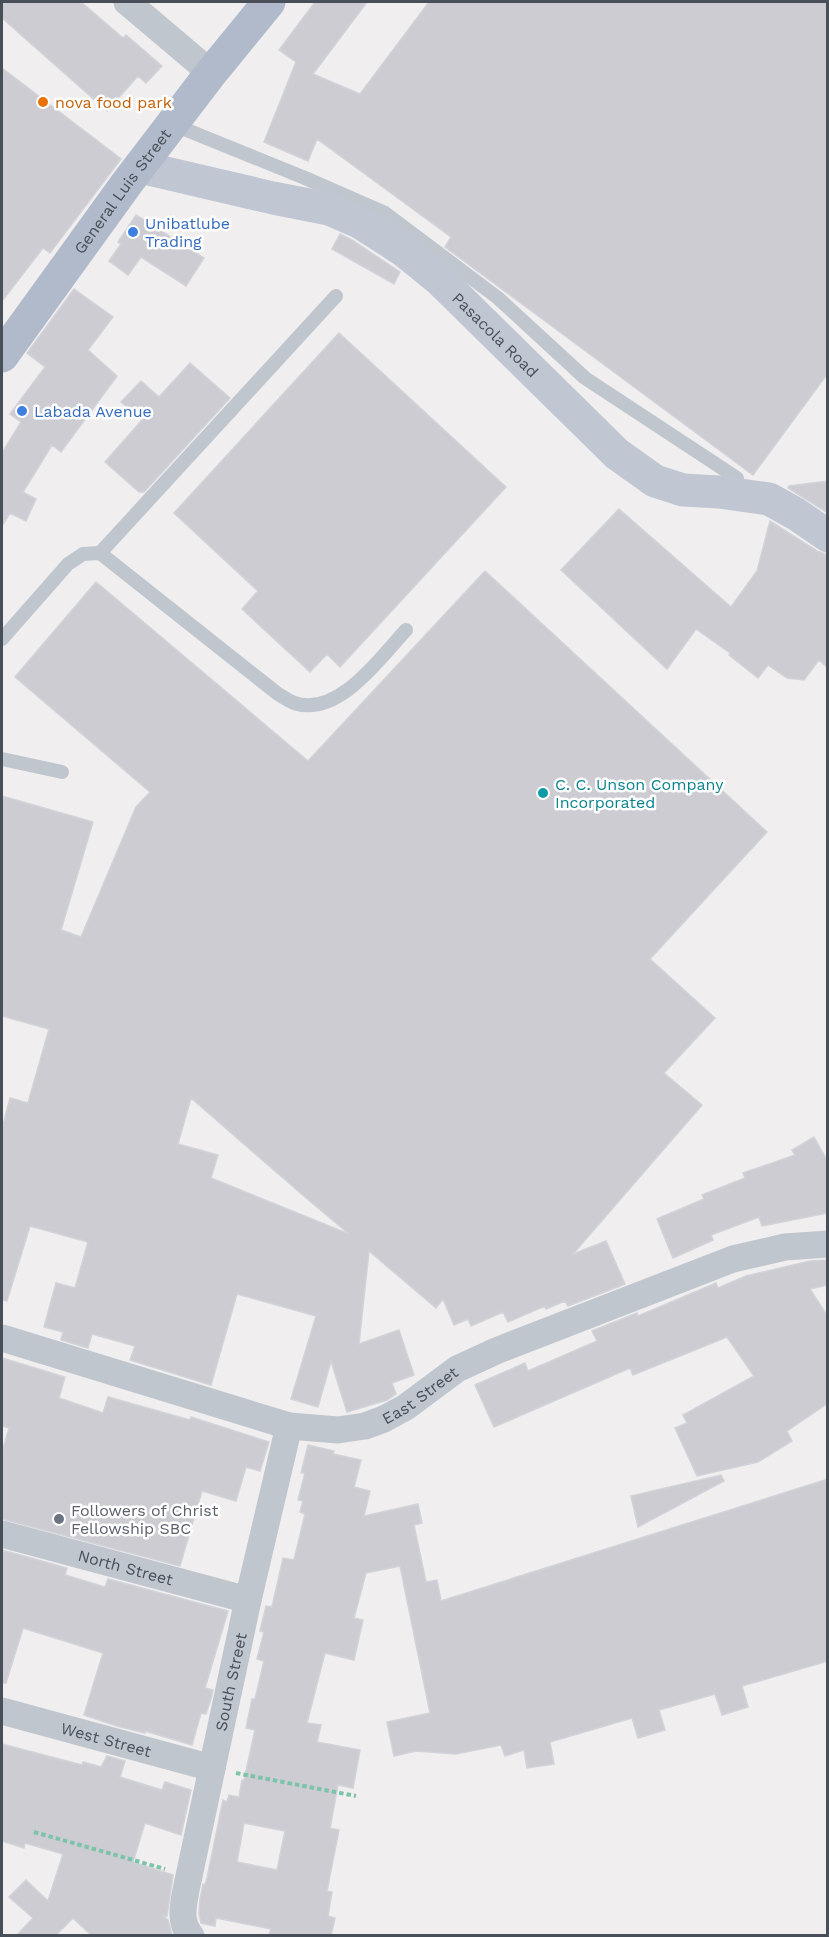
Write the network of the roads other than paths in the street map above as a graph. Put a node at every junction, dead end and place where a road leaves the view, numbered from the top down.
1 (127, 2) edge
2 (269, 2) edge
3 (211, 73) junction
4 (172, 124) junction
5 (140, 167) junction
6 (336, 296) dead end
7 (3, 350) edge
8 (737, 478) dead end
9 (828, 536) edge
10 (100, 553) junction
11 (406, 630) dead end
12 (2, 639) edge
13 (2, 759) edge
14 (62, 772) dead end
15 (828, 1244) edge
16 (2, 1338) edge
17 (289, 1426) junction
18 (2, 1534) edge
19 (248, 1600) junction
20 (2, 1711) edge
21 (212, 1768) junction
22 (191, 1935) edge

1 - 3 street
2 - 3 main road, General Luis Street
3 - 4 main road, General Luis Street
4 - 5 main road, General Luis Street
4 - 8 lane
5 - 7 main road, General Luis Street
5 - 9 street, Pasacola Road
6 - 10 lane
10 - 11 lane
10 - 12 lane
13 - 14 lane
15 - 17 street, East Street
16 - 17 street, East Street
17 - 19 street, South Street
18 - 19 street, North Street
19 - 21 street, South Street
20 - 21 street, West Street
21 - 22 street, South Street

